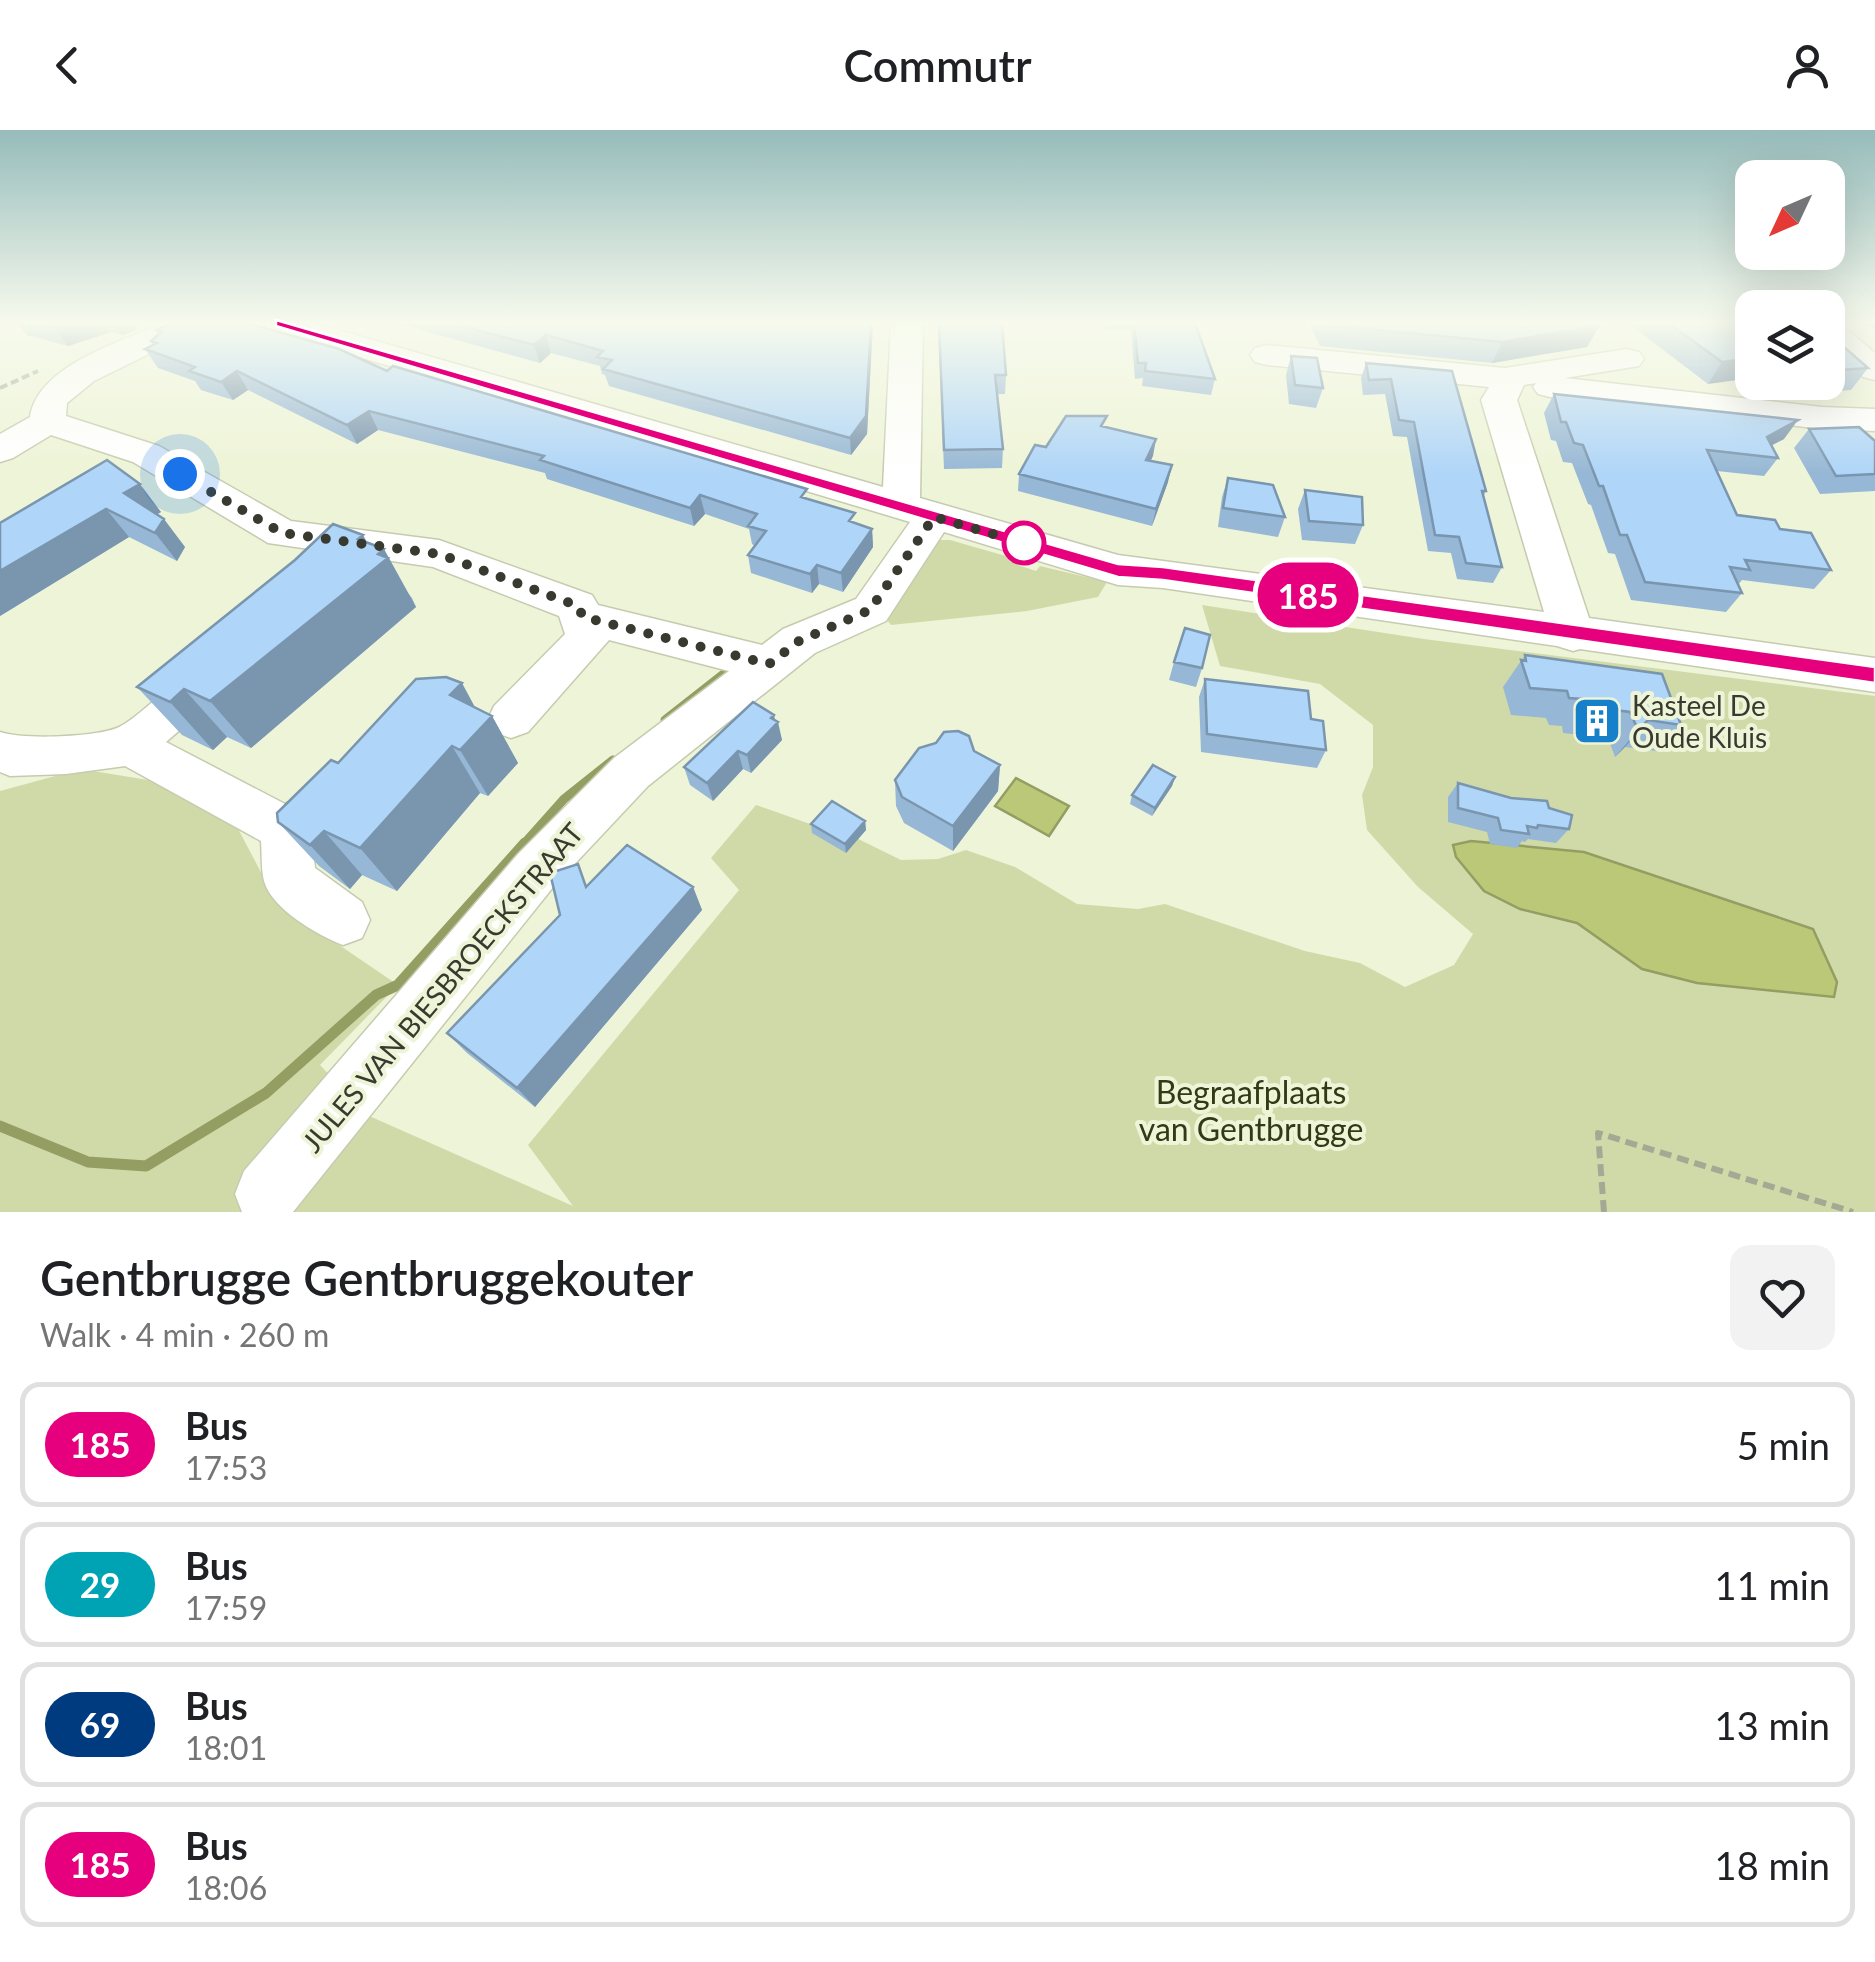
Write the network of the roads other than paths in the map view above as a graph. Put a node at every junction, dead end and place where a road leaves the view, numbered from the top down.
1 (83, 373) edge
2 (452, 373) edge
3 (906, 373) edge
4 (1435, 373) edge
5 (1548, 373) edge
6 (1643, 373) edge
7 (1507, 381) junction
8 (1673, 400) junction
9 (1875, 420) edge
10 (47, 422) junction
11 (0, 450) edge
12 (917, 513) junction
13 (321, 539) junction
14 (322, 584) edge
15 (583, 617) junction
16 (1574, 635) junction
17 (248, 646) edge
18 (769, 664) junction
19 (1875, 675) edge
20 (504, 708) dead end
21 (130, 746) junction
22 (0, 752) edge
23 (366, 770) edge
24 (285, 829) junction
25 (343, 920) dead end
26 (267, 1194) dead end

1 - 10 street
2 - 12 street
3 - 12 street, JULES VAN BIESBROECKSTRAAT
4 - 7 street
5 - 7 street
6 - 8 street
7 - 8 street
7 - 16 street
8 - 9 street
10 - 11 street
10 - 13 street
12 - 16 street
12 - 18 street, JULES VAN BIESBROECKSTRAAT
13 - 14 street
13 - 15 street
15 - 18 street
15 - 20 street
16 - 19 street
17 - 21 street
18 - 26 street, JULES VAN BIESBROECKSTRAAT
21 - 22 street
21 - 24 street
23 - 24 street
24 - 25 street

